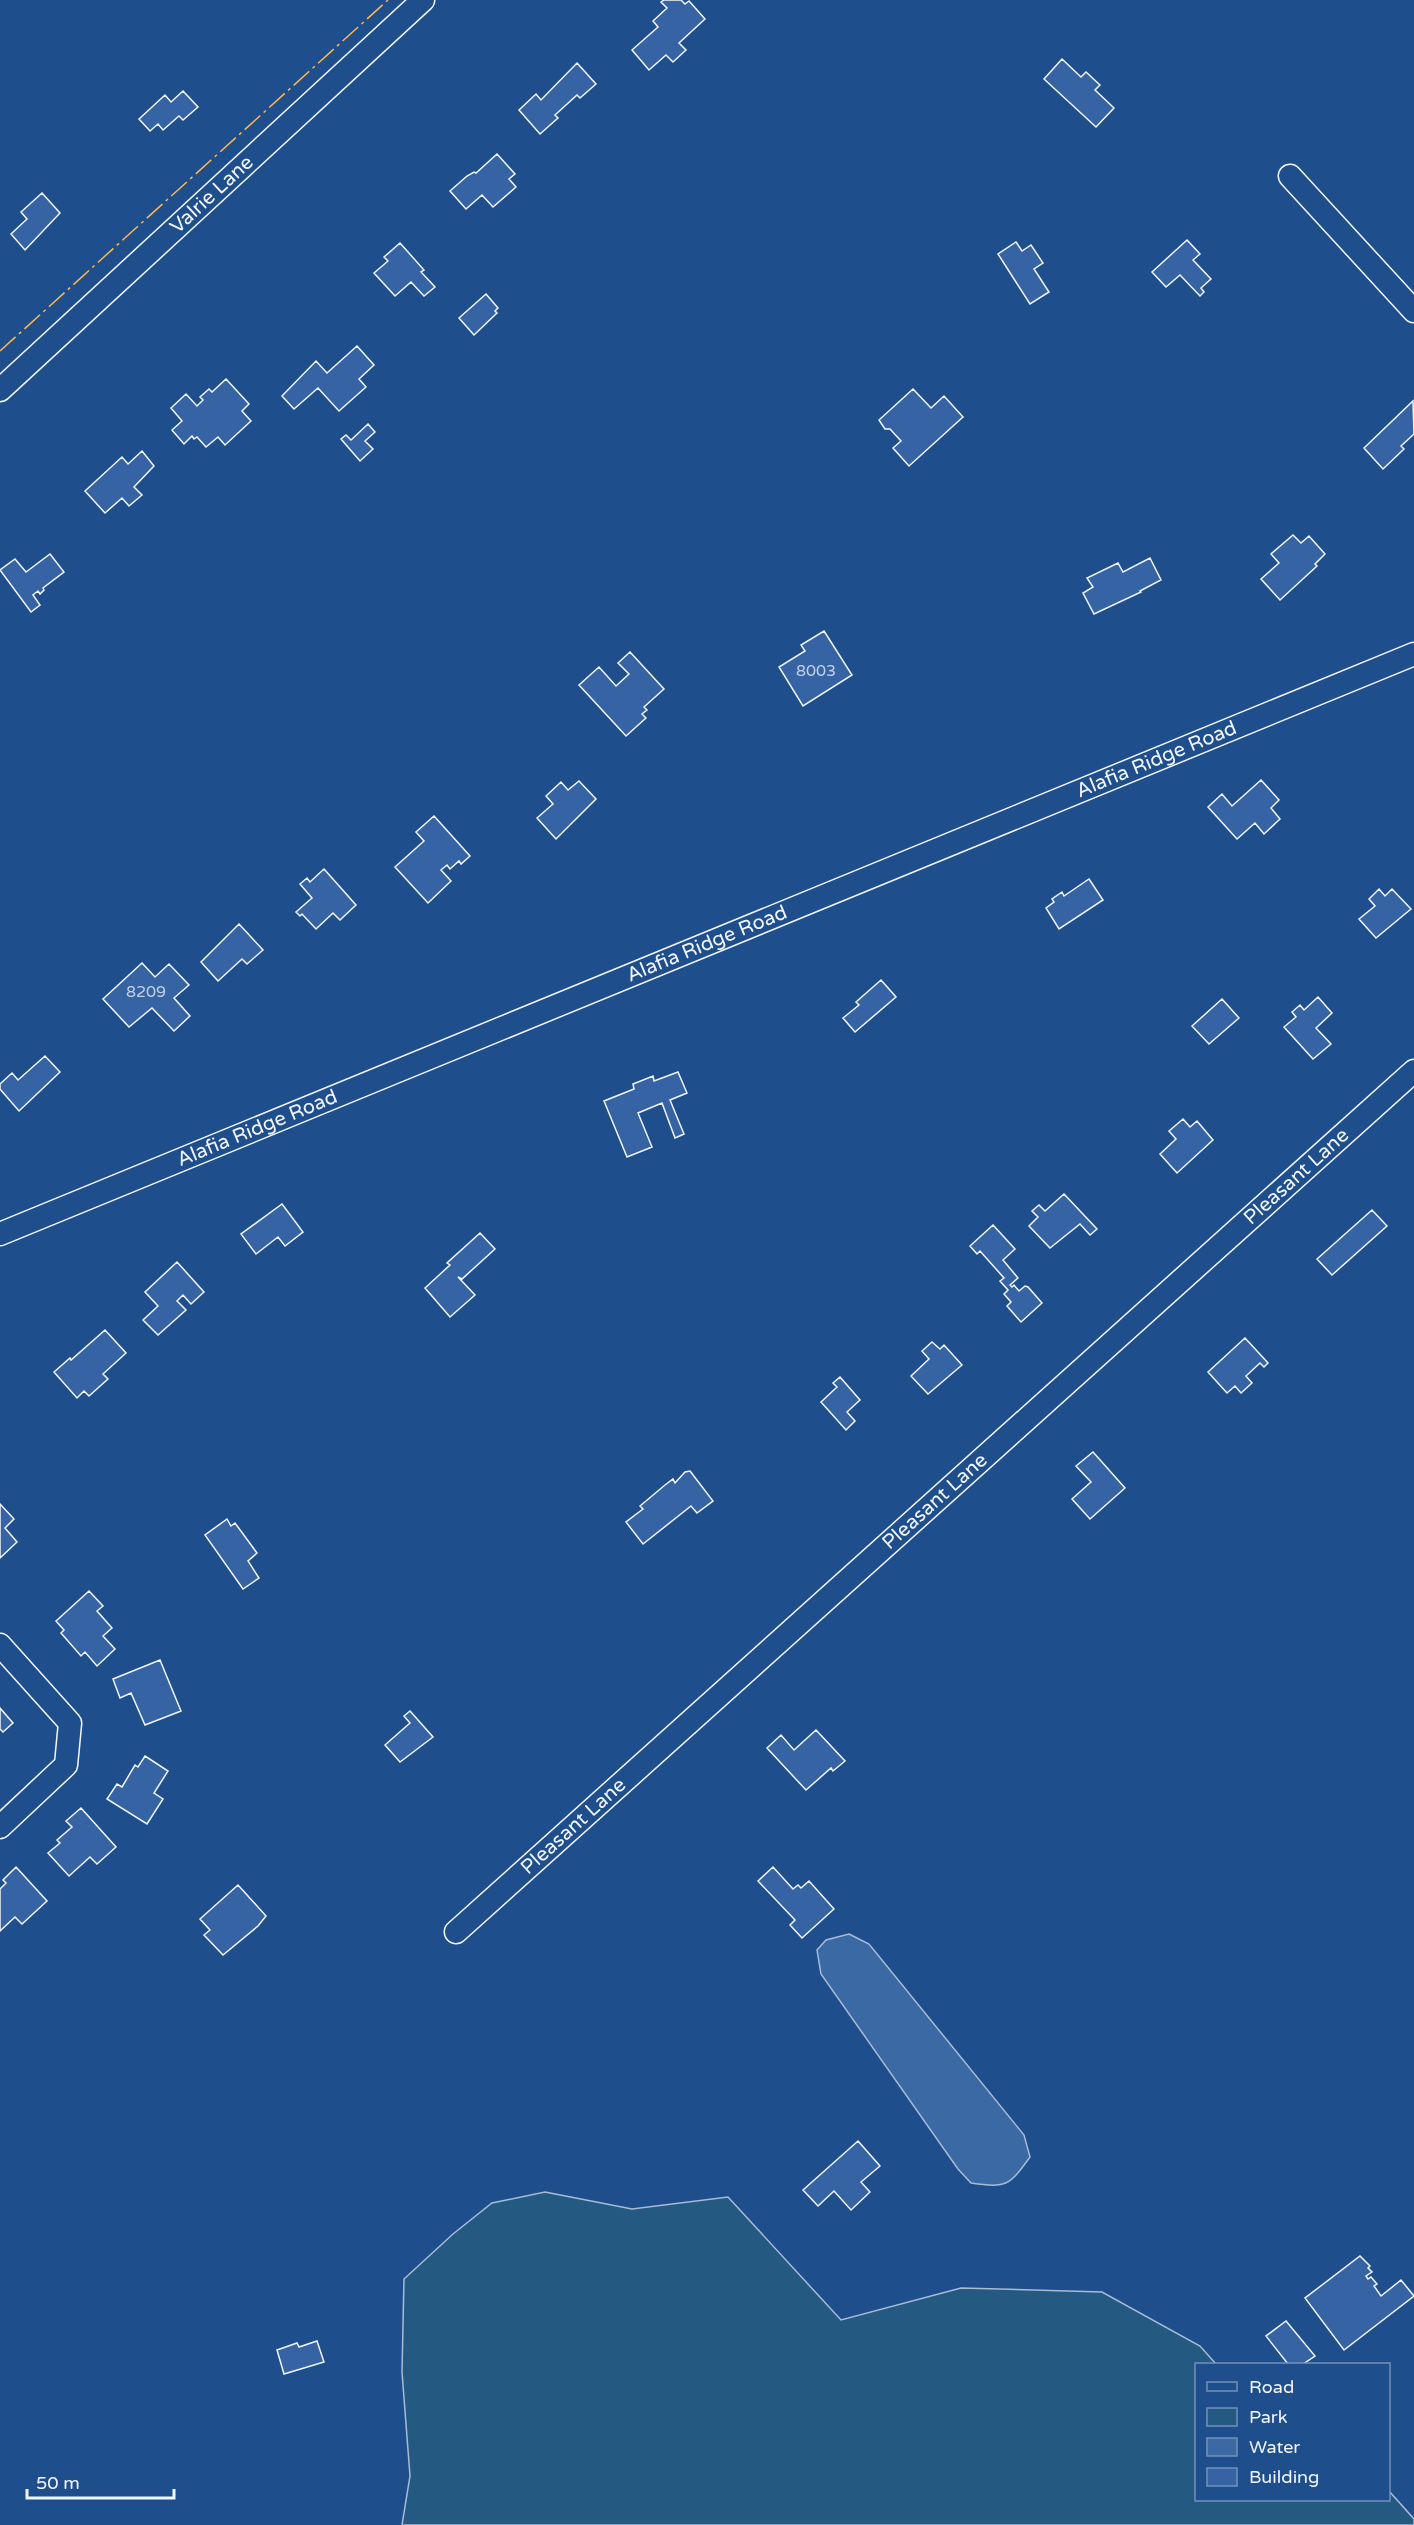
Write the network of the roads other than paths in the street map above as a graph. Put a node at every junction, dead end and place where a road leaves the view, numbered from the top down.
1 (423, 0) edge
2 (1290, 176) dead end
3 (1414, 311) edge
4 (0, 390) edge
5 (1414, 654) edge
6 (1414, 1071) edge
7 (0, 1234) edge
8 (0, 1645) edge
9 (0, 1827) edge
10 (456, 1932) dead end

1 - 4 street, Valrie Lane
2 - 3 street
5 - 7 street, Alafia Ridge Road
6 - 10 street, Pleasant Lane
8 - 9 street

